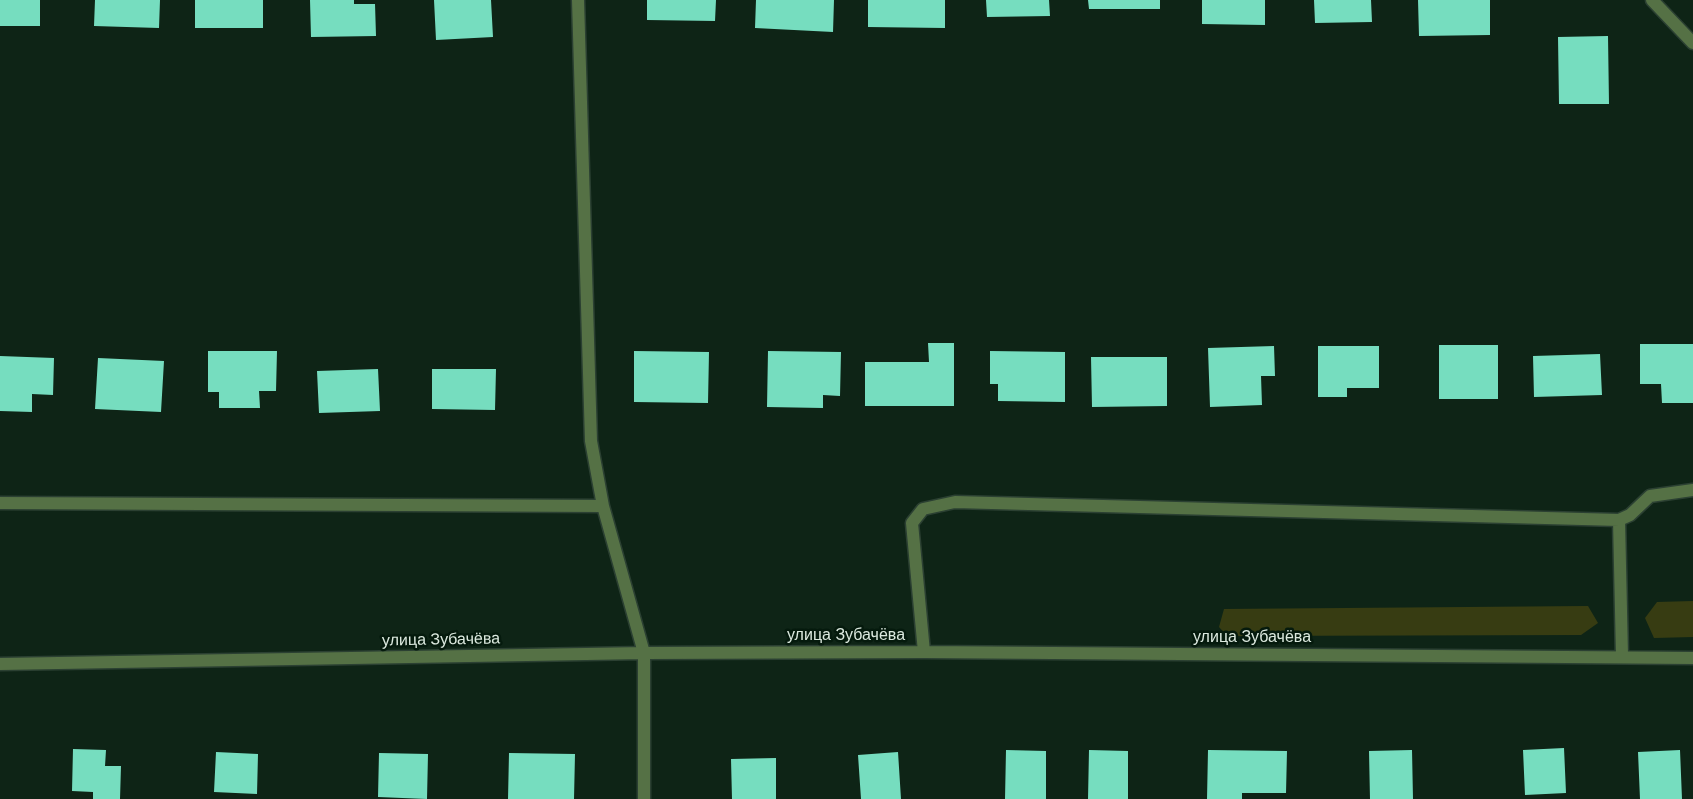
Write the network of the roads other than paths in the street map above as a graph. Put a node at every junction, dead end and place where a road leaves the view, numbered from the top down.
1 (578, 0) edge
2 (1652, 0) edge
3 (1693, 43) edge
4 (1693, 490) edge
5 (0, 503) edge
6 (603, 506) junction
7 (1619, 520) junction
8 (924, 652) junction
9 (644, 653) junction
10 (1622, 656) junction
11 (1693, 658) edge
12 (0, 664) edge
13 (644, 799) edge

1 - 6 street
2 - 3 street
4 - 7 street
5 - 6 street
6 - 9 street
7 - 8 street
7 - 10 street
8 - 9 street, улица Зубачёва
8 - 10 street, улица Зубачёва
9 - 12 street, улица Зубачёва
9 - 13 street
10 - 11 street, улица Зубачёва

